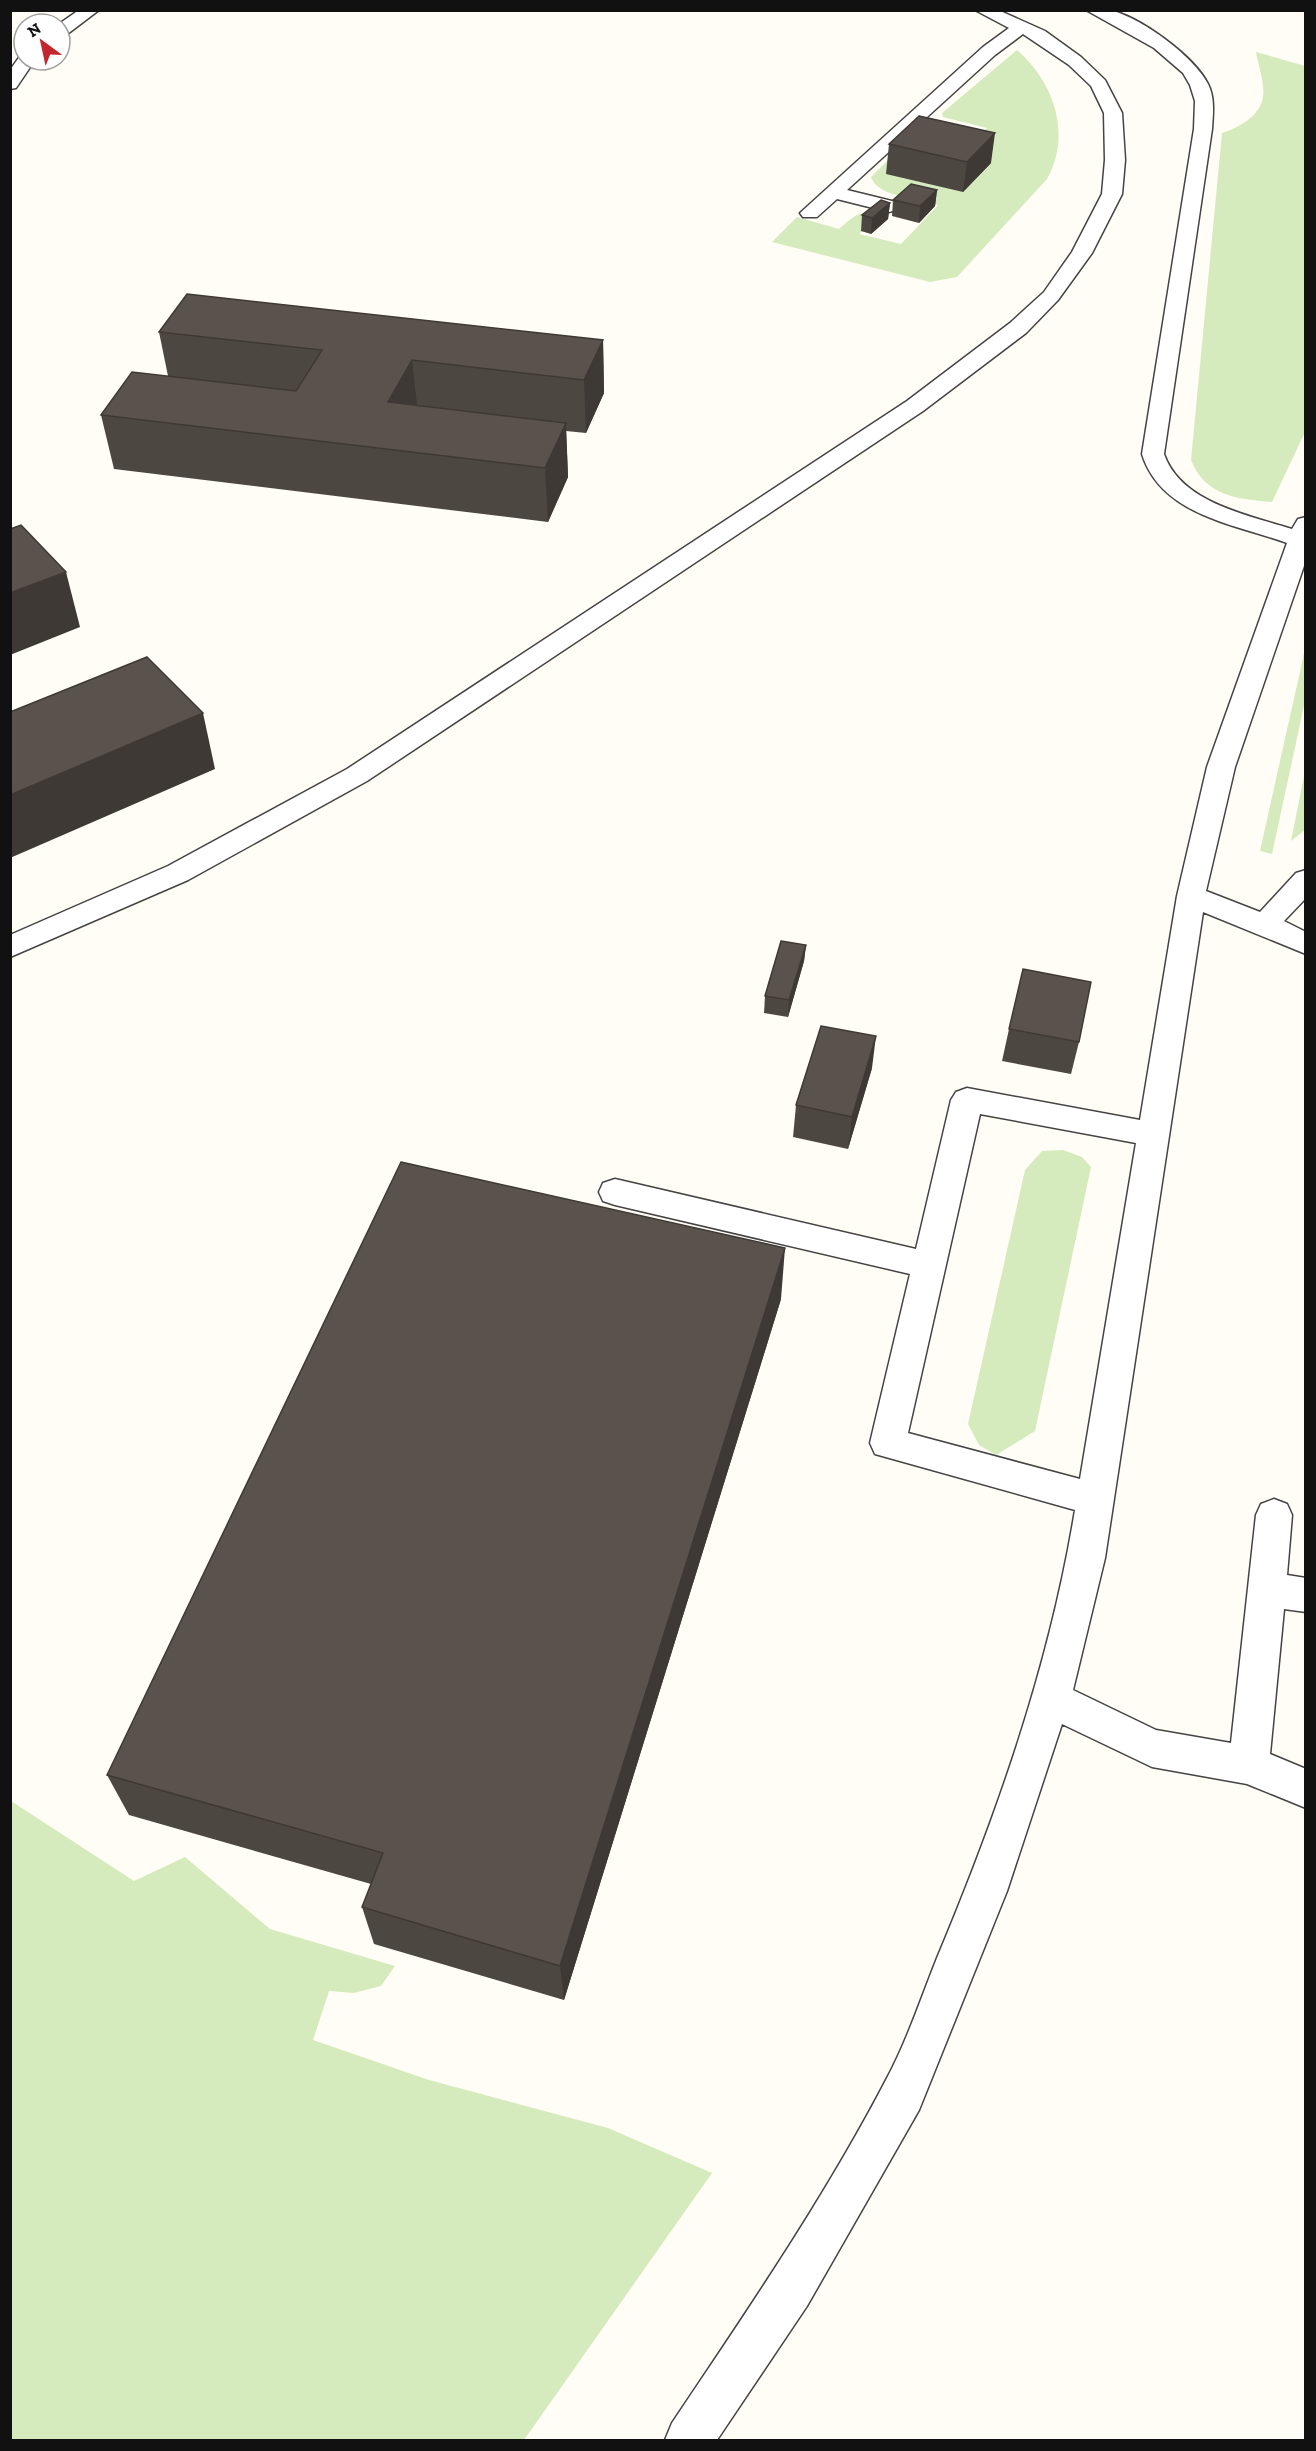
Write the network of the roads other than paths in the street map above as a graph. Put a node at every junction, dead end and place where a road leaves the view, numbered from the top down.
1 (91, 10) edge
2 (983, 10) edge
3 (1094, 10) edge
4 (72, 23) edge
5 (1022, 27) junction
6 (909, 123) junction
7 (929, 128) edge
8 (834, 192) junction
9 (889, 206) edge
10 (810, 213) dead end
11 (1303, 535) edge
12 (1305, 880) edge
13 (1191, 896) junction
14 (1264, 925) junction
15 (1305, 944) edge
16 (10, 947) edge
17 (1153, 1134) junction
18 (615, 1192) dead end
19 (929, 1264) junction
20 (1095, 1499) junction
21 (1275, 1515) dead end
22 (1266, 1589) junction
23 (1305, 1595) edge
24 (1052, 1699) junction
25 (1249, 1765) junction
26 (1305, 1789) edge
27 (689, 2440) edge

1 - 4 lane
2 - 5 lane
3 - 11 lane
5 - 6 lane
5 - 16 lane
6 - 7 lane
6 - 8 lane
8 - 9 lane
8 - 10 lane
11 - 13 lane
12 - 14 lane
13 - 14 lane
13 - 17 lane
14 - 15 lane
17 - 19 lane
17 - 20 lane
18 - 19 lane
19 - 20 lane
20 - 24 lane
21 - 22 lane
22 - 23 lane
22 - 25 lane
24 - 25 lane
24 - 27 lane
25 - 26 lane

